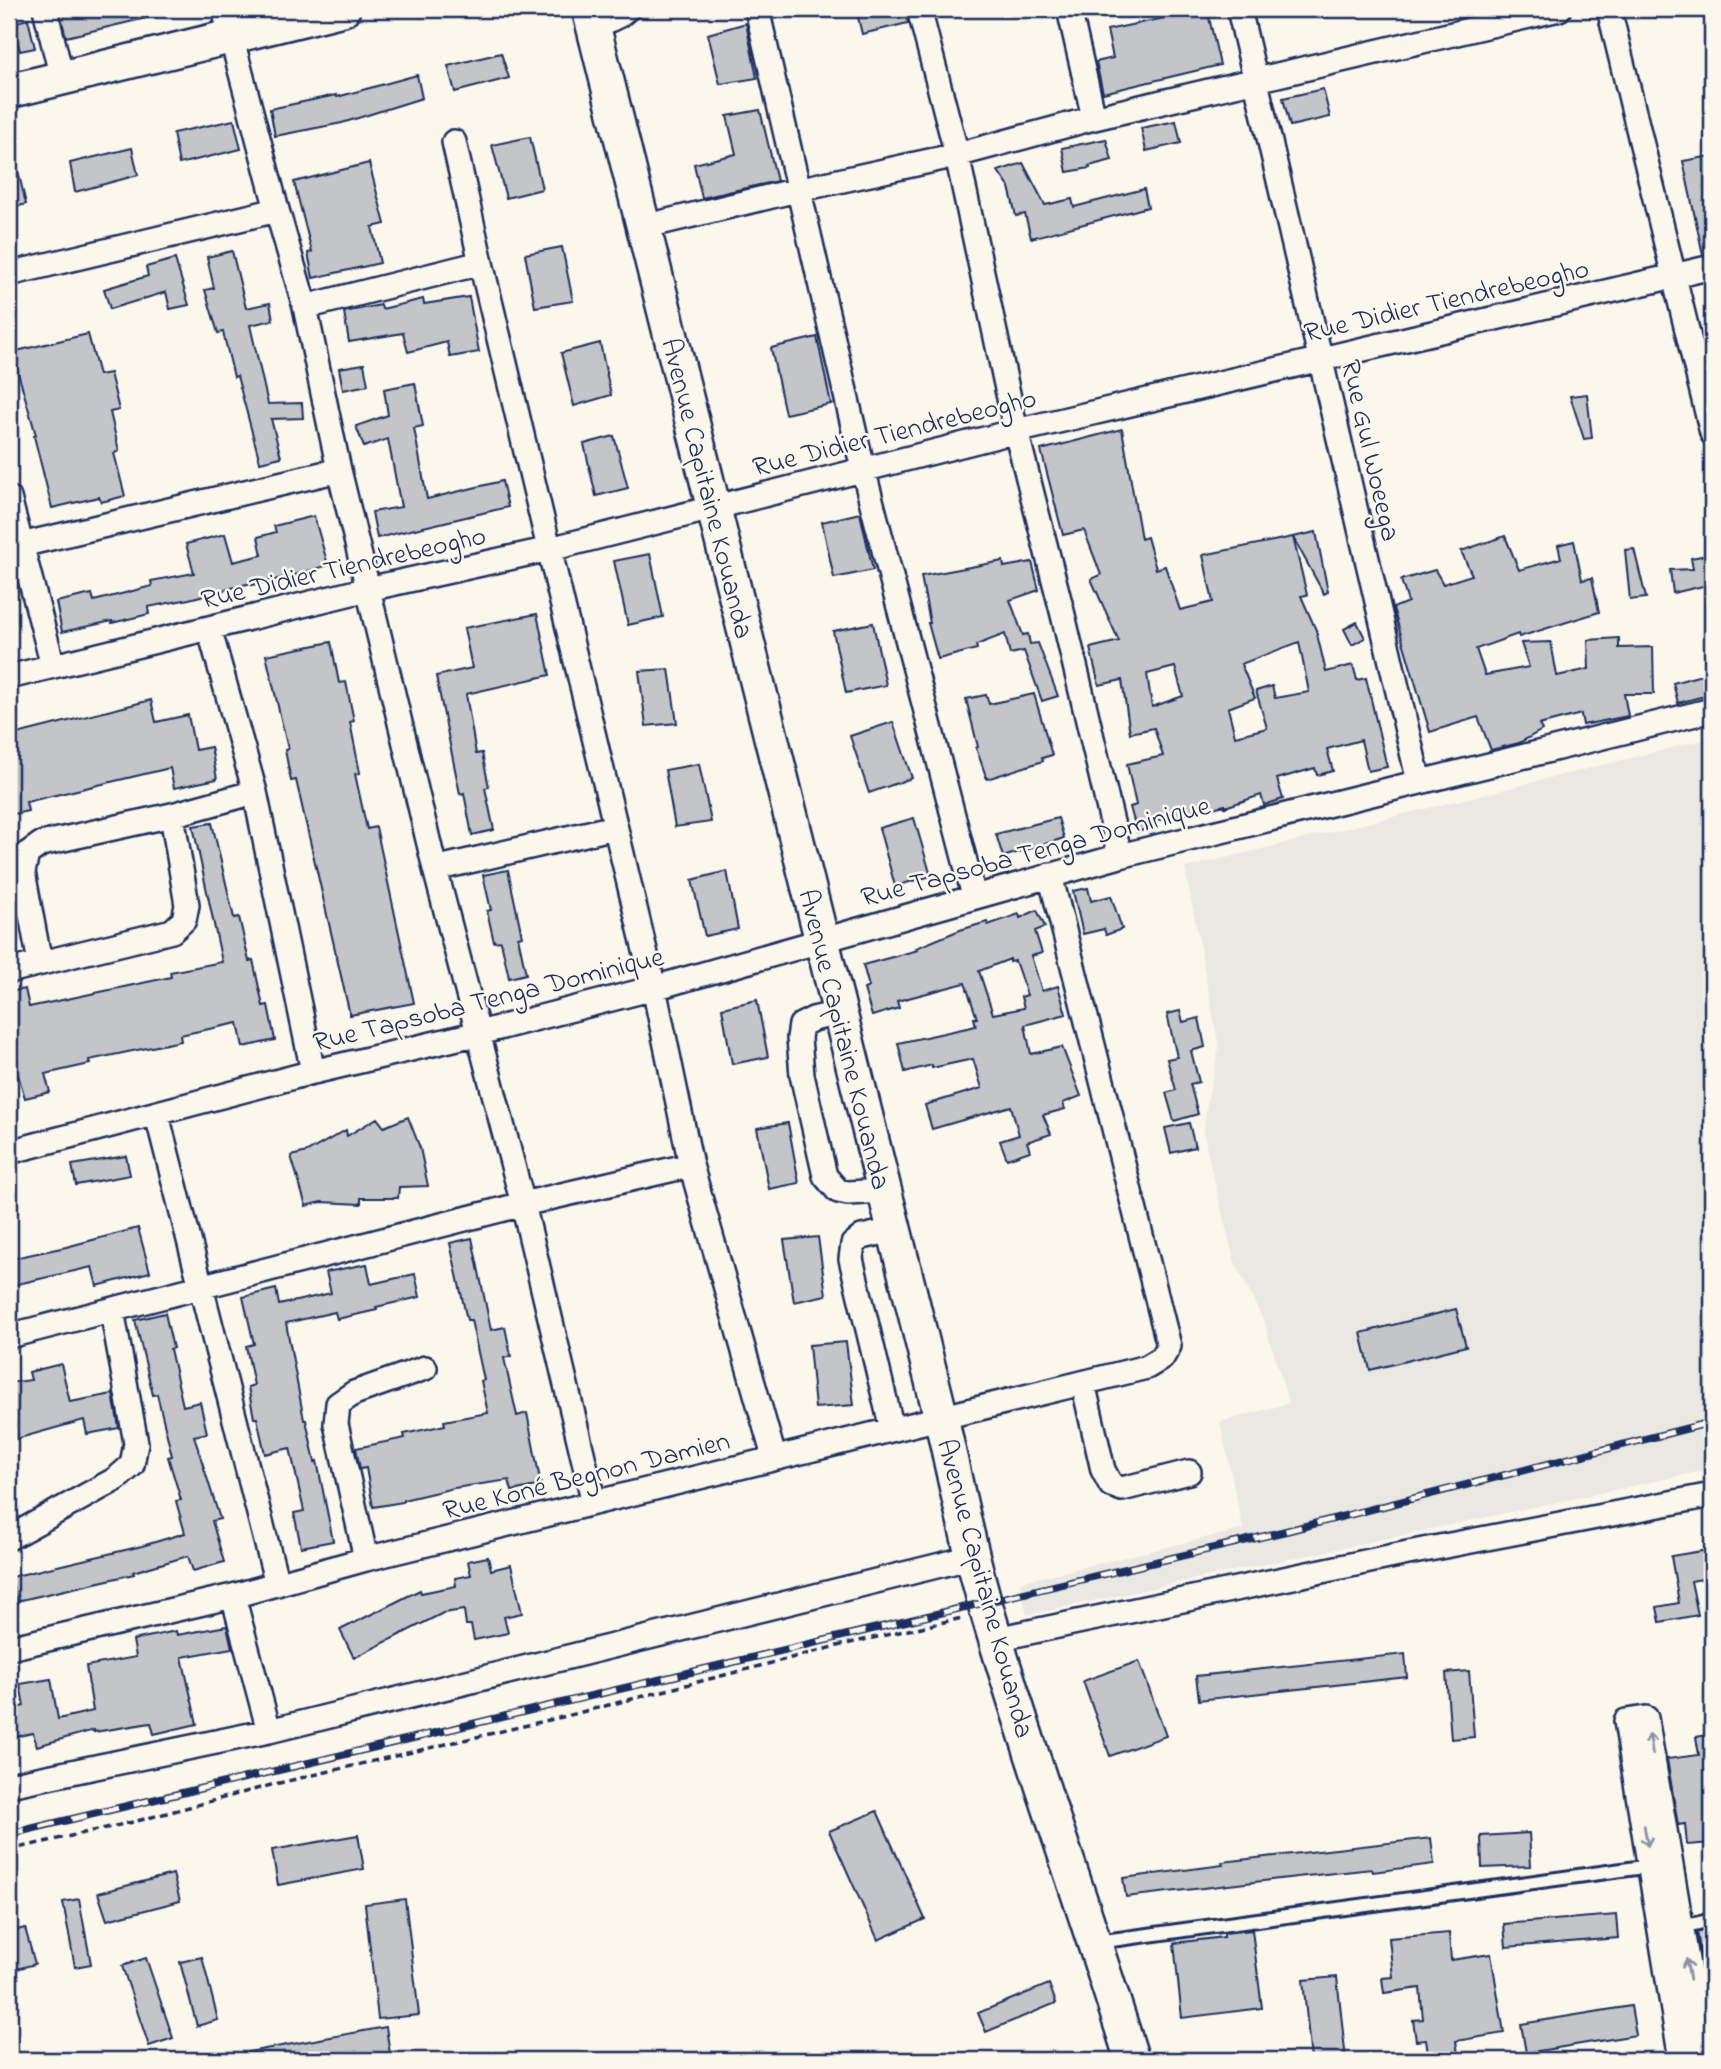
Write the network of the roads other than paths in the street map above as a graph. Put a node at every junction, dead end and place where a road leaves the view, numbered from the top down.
1 (45, 9) edge
2 (343, 9) edge
3 (635, 9) edge
4 (757, 9) edge
5 (919, 9) edge
6 (1069, 9) edge
7 (1239, 9) edge
8 (1559, 9) edge
9 (1609, 9) edge
10 (592, 21) edge
11 (228, 23) edge
12 (62, 78) junction
13 (1257, 81) junction
14 (9, 91) edge
15 (1094, 118) junction
16 (454, 142) dead end
17 (957, 155) junction
18 (797, 190) junction
19 (277, 210) junction
20 (643, 227) junction
21 (481, 263) junction
22 (1712, 267) edge
23 (9, 274) edge
24 (1674, 277) junction
25 (305, 307) junction
26 (1320, 359) junction
27 (1016, 431) junction
28 (1712, 433) edge
29 (863, 469) junction
30 (339, 470) junction
31 (9, 498) edge
32 (715, 508) junction
33 (21, 545) junction
34 (550, 549) junction
35 (368, 589) junction
36 (209, 628) junction
37 (53, 667) junction
38 (9, 677) edge
39 (1712, 710) edge
40 (1419, 782) junction
41 (255, 792) junction
42 (172, 815) junction
43 (615, 827) junction
44 (1120, 856) junction
45 (435, 869) junction
46 (1050, 876) junction
47 (974, 896) junction
48 (821, 939) junction
49 (40, 963) junction
50 (9, 971) edge
51 (654, 988) junction
52 (839, 1013) junction
53 (479, 1034) junction
54 (313, 1072) junction
55 (157, 1115) junction
56 (9, 1152) edge
57 (691, 1165) junction
58 (884, 1191) junction
59 (523, 1204) junction
60 (894, 1230) junction
61 (202, 1287) junction
62 (112, 1310) junction
63 (9, 1335) edge
64 (425, 1368) dead end
65 (1083, 1383) junction
66 (942, 1418) junction
67 (892, 1429) junction
68 (774, 1457) junction
69 (1189, 1472) dead end
70 (1712, 1495) edge
71 (593, 1503) junction
72 (9, 1538) edge
73 (973, 1558) junction
74 (366, 1559) junction
75 (277, 1584) junction
76 (233, 1596) junction
77 (991, 1625) junction
78 (9, 1648) edge
79 (269, 1731) junction
80 (9, 1785) edge
81 (1651, 1866) junction
82 (1712, 1920) edge
83 (1681, 1927) junction
84 (1096, 1942) junction
85 (1706, 2034) edge
86 (1132, 2060) edge
87 (1681, 2060) edge
88 (1704, 2060) edge

1 - 12 street
2 - 11 street
3 - 10 lane
4 - 18 street
5 - 17 street
6 - 15 street
7 - 13 street, Rue Gul Woeega
8 - 13 street
9 - 24 street
10 - 20 street, Avenue Capitaine Kouanda
11 - 12 street
11 - 19 street
12 - 14 street
13 - 15 street
13 - 26 street, Rue Gul Woeega
15 - 17 street
16 - 21 street
17 - 18 street
17 - 27 street
18 - 20 street
18 - 29 street
19 - 23 street
19 - 25 street
20 - 32 street, Avenue Capitaine Kouanda
21 - 25 street
21 - 34 street
22 - 24 street, Rue Didier Tiendrebeogho
24 - 26 street, Rue Didier Tiendrebeogho
24 - 28 street
25 - 30 street
26 - 27 street, Rue Didier Tiendrebeogho
26 - 40 street, Rue Gul Woeega
27 - 29 street, Rue Didier Tiendrebeogho
27 - 44 street
29 - 32 street, Rue Didier Tiendrebeogho
29 - 47 street
30 - 33 street
30 - 35 street
31 - 33 street
32 - 34 street, Rue Didier Tiendrebeogho
32 - 48 street, Avenue Capitaine Kouanda
33 - 37 street
34 - 35 street, Rue Didier Tiendrebeogho
34 - 43 street
35 - 36 street, Rue Didier Tiendrebeogho
35 - 45 street
36 - 37 street, Rue Didier Tiendrebeogho
36 - 41 street
37 - 38 street, Rue Didier Tiendrebeogho
39 - 40 street, Rue Tapsoba Tenga Dominique
40 - 44 street, Rue Tapsoba Tenga Dominique
41 - 42 street
41 - 54 street
42 - 49 street
42 - 49 street
43 - 45 street
43 - 51 street
44 - 46 street, Rue Tapsoba Tenga Dominique
45 - 53 street
46 - 47 street, Rue Tapsoba Tenga Dominique
46 - 65 street, Rue Koné Begnon Damien
47 - 48 street, Rue Tapsoba Tenga Dominique
48 - 51 street, Rue Tapsoba Tenga Dominique
48 - 52 street, Avenue Capitaine Kouanda
49 - 50 street
51 - 53 street, Rue Tapsoba Tenga Dominique
51 - 57 street
52 - 58 street, Avenue Capitaine Kouanda
52 - 58 street
53 - 54 street, Rue Tapsoba Tenga Dominique
53 - 59 street
54 - 55 street, Rue Tapsoba Tenga Dominique
55 - 56 street, Rue Tapsoba Tenga Dominique
55 - 61 street
57 - 59 street
57 - 68 street
58 - 60 street, Avenue Capitaine Kouanda
59 - 61 street
59 - 71 street
60 - 66 street, Avenue Capitaine Kouanda
60 - 67 street
61 - 62 street
61 - 75 street
62 - 63 street
62 - 72 street
64 - 74 street
65 - 66 street, Rue Koné Begnon Damien
65 - 69 street
66 - 67 street, Rue Koné Begnon Damien
66 - 73 street, Avenue Capitaine Kouanda
67 - 68 street, Rue Koné Begnon Damien
68 - 71 street, Rue Koné Begnon Damien
70 - 77 street
71 - 74 street, Rue Koné Begnon Damien
73 - 77 street, Avenue Capitaine Kouanda
73 - 79 street
74 - 75 street, Rue Koné Begnon Damien
75 - 76 street, Rue Koné Begnon Damien
76 - 78 street, Rue Koné Begnon Damien
76 - 79 street
77 - 84 street, Avenue Capitaine Kouanda
79 - 80 street
83 -> 81 street
81 - 84 lane
81 - 87 street
82 - 83 lane
85 -> 83 street
84 - 86 street, Avenue Capitaine Kouanda
85 - 88 street

